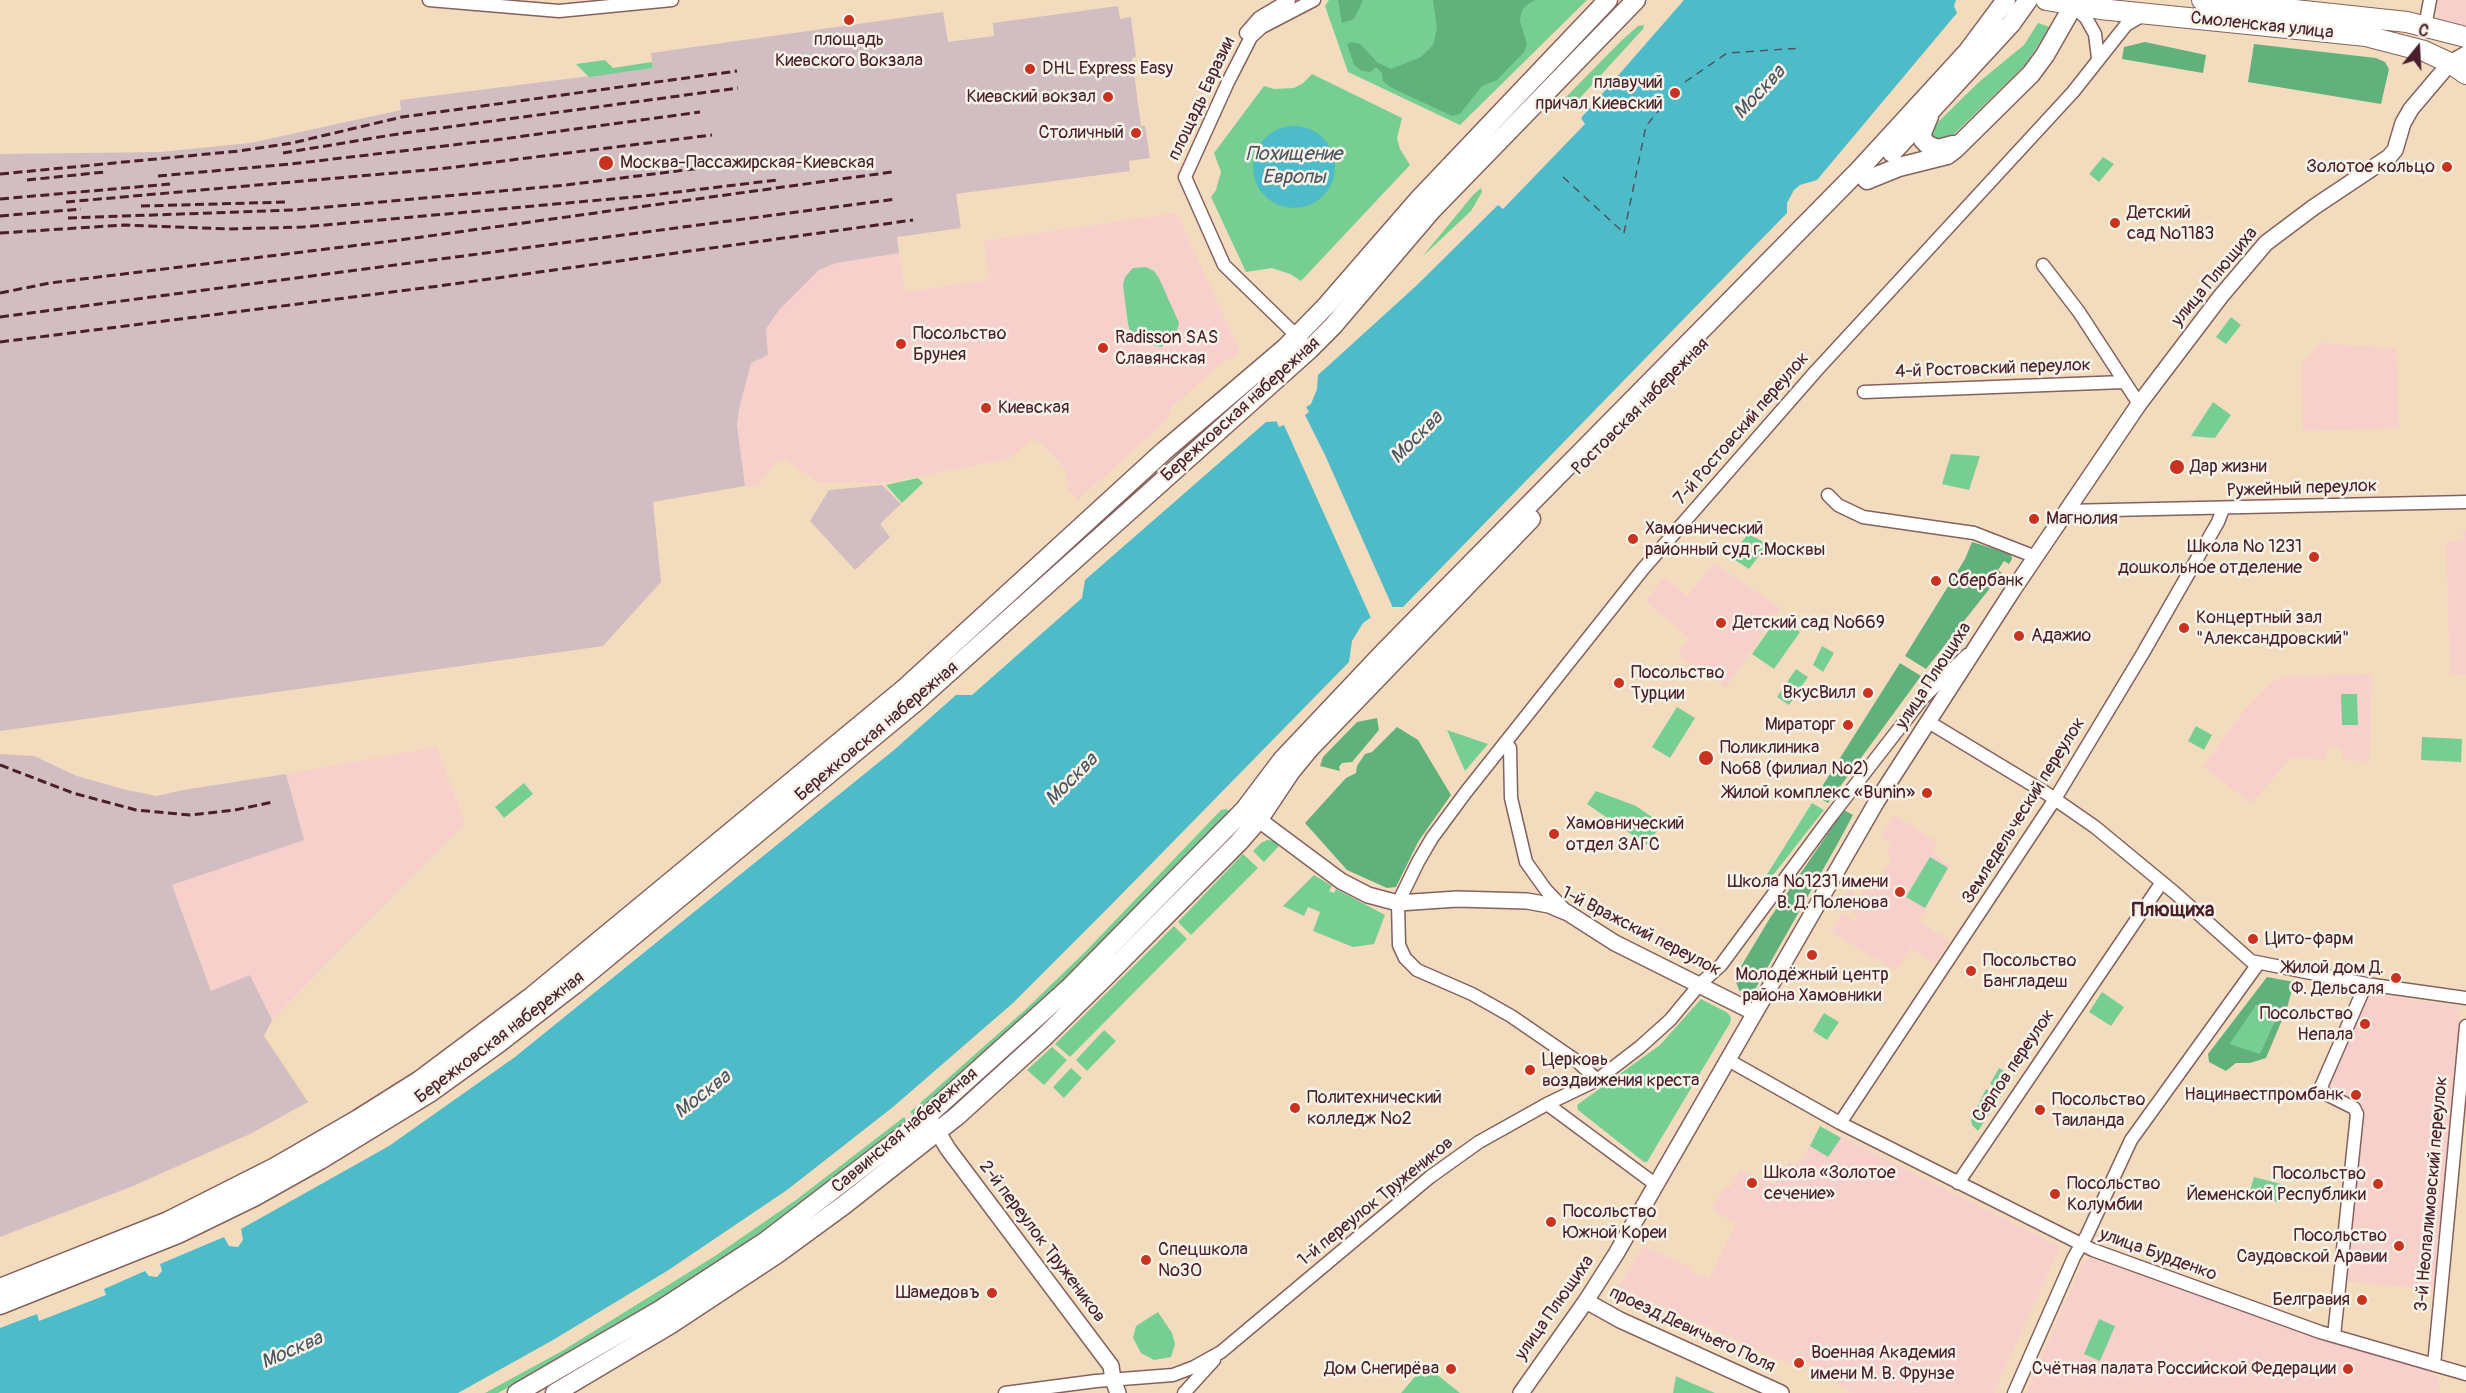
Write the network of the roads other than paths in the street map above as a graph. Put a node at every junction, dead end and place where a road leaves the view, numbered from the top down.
1 (429, 0) edge
2 (672, 0) edge
3 (1288, 0) edge
4 (1314, 0) edge
5 (1608, 0) edge
6 (1636, 0) edge
7 (2006, 0) edge
8 (2028, 0) edge
9 (2202, 0) edge
10 (2430, 0) edge
11 (2049, 1) edge
12 (2073, 6) junction
13 (2147, 14) junction
14 (2425, 26) junction
15 (2466, 37) edge
16 (2098, 58) junction
17 (2461, 64) edge
18 (1228, 82) junction
19 (1933, 108) junction
20 (1967, 136) junction
21 (1867, 180) junction
22 (2043, 265) dead end
23 (1297, 336) junction
24 (1311, 349) junction
25 (2124, 382) junction
26 (1243, 383) junction
27 (1864, 392) dead end
28 (1256, 396) junction
29 (2139, 404) junction
30 (1828, 495) dead end
31 (2466, 502) edge
32 (2223, 509) junction
33 (2066, 511) junction
34 (2036, 557) junction
35 (1979, 644) junction
36 (1928, 721) junction
37 (1504, 746) junction
38 (2055, 799) junction
39 (1252, 814) junction
40 (2162, 882) junction
41 (1398, 903) junction
42 (1568, 913) junction
43 (2258, 964) junction
44 (1700, 984) junction
45 (2366, 984) junction
46 (2466, 998) edge
47 (1755, 1013) junction
48 (2466, 1026) edge
49 (1728, 1060) junction
50 (1597, 1080) junction
51 (1546, 1104) junction
52 (928, 1116) junction
53 (1840, 1123) junction
54 (938, 1132) junction
55 (1958, 1183) junction
56 (1655, 1184) junction
57 (2081, 1245) junction
58 (0, 1288) edge
59 (1586, 1301) junction
60 (0, 1305) edge
61 (2334, 1336) junction
62 (1221, 1352) junction
63 (2434, 1365) junction
64 (2466, 1374) edge
65 (1116, 1387) edge
66 (517, 1393) edge
67 (555, 1393) edge
68 (1005, 1393) edge
69 (1184, 1393) edge
70 (1521, 1393) edge
71 (1781, 1393) edge
72 (2014, 1393) edge

1 - 2 street
3 - 18 street
4 - 18 street, площадь Евразии
5 - 23 main road, Бережковская набережная
6 - 24 main road, Бережковская набережная
7 - 39 main road, Ростовская набережная
8 - 19 main road, Ростовская набережная
9 - 14 main road, Смоленская улица
10 - 14 street
11 - 12 main road, Смоленская улица
12 - 13 main road, Смоленская улица
12 - 16 street
12 - 20 main road
13 - 16 street, 7-й Ростовский переулок
13 - 17 main road, Смоленская улица
14 - 15 main road, Смоленская улица
16 - 37 street, 7-й Ростовский переулок
17 - 29 street, улица Плющиха
18 - 23 street, площадь Евразии
19 - 20 main road
19 - 21 main road, Ростовская набережная
20 - 21 main road
21 - 39 main road, Ростовская набережная
22 - 25 street
23 - 24 street
23 - 26 main road, Бережковская набережная
24 - 28 main road, Бережковская набережная
25 - 27 street, 4-й Ростовский переулок
25 - 29 street
26 - 28 street
26 - 58 main road, Бережковская набережная
28 - 60 main road, Бережковская набережная
29 - 33 street, улица Плющиха
30 - 34 street
31 - 32 street, Ружейный переулок
32 - 33 street, Ружейный переулок
32 - 38 street, Земледельческий переулок
33 - 34 street, улица Плющиха
34 - 35 street, улица Плющиха
35 - 36 street, улица Плющиха
35 - 44 street, 1-й переулок Тружеников
36 - 38 street
36 - 47 street, улица Плющиха
37 - 41 street, 7-й Ростовский переулок
37 - 42 street
38 - 40 street
38 - 53 street, Земледельческий переулок
39 - 41 street, 1-й Вражский переулок
39 - 52 main road, Саввинская набережная
39 - 54 main road, Саввинская набережная
40 - 43 street
40 - 55 street, Серпов переулок
41 - 42 street, 1-й Вражский переулок
41 - 50 street
42 - 44 street, 1-й Вражский переулок
43 - 45 street
43 - 57 street
44 - 47 street, 1-й Вражский переулок
44 - 50 street, 1-й переулок Тружеников
45 - 46 street
45 - 61 street
47 - 49 street, улица Плющиха
48 - 63 street, 3-й Неопалимовский переулок
49 - 53 street, улица Бурденко
49 - 56 street, улица Плющиха
50 - 51 street, 1-й переулок Тружеников
51 - 56 street
51 - 62 street, 1-й переулок Тружеников
52 - 54 street, 2-й переулок Тружеников
52 - 66 main road, Саввинская набережная
53 - 55 street, улица Бурденко
54 - 65 street, 2-й переулок Тружеников
54 - 67 main road, Саввинская набережная
55 - 57 street, улица Бурденко
56 - 59 street, улица Плющиха
57 - 61 street, улица Бурденко
57 - 72 street
59 - 70 street, улица Плющиха
59 - 71 street, проезд Девичьего Поля
61 - 63 street, улица Бурденко
62 - 65 street, 1-й переулок Тружеников
62 - 69 street
63 - 64 street, улица Бурденко
65 - 68 street, 1-й переулок Тружеников

